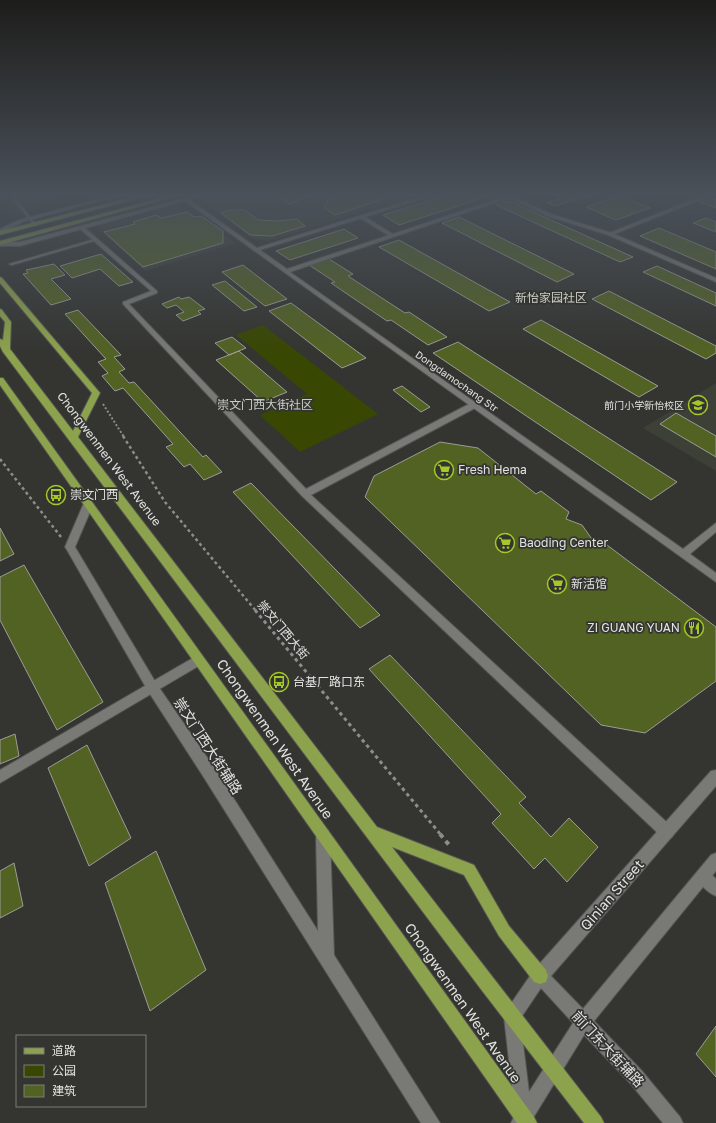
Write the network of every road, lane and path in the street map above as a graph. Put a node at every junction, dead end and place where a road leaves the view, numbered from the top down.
1 (70, 247) edge
2 (104, 247) edge
3 (251, 247) edge
4 (263, 247) edge
5 (349, 247) edge
6 (641, 247) edge
7 (255, 250) junction
8 (11, 264) dead end
9 (283, 269) junction
10 (0, 279) edge
11 (716, 280) edge
12 (0, 311) edge
13 (3, 346) edge
14 (0, 380) edge
15 (96, 393) junction
16 (474, 405) junction
17 (72, 438) junction
18 (0, 459) edge
19 (305, 494) junction
20 (88, 505) junction
21 (716, 527) edge
22 (70, 547) junction
23 (683, 554) junction
24 (716, 578) edge
25 (198, 660) junction
26 (152, 687) junction
27 (716, 776) edge
28 (0, 777) edge
29 (372, 832) junction
30 (667, 832) junction
31 (323, 835) junction
32 (716, 860) edge
33 (469, 870) junction
34 (703, 876) junction
35 (716, 889) edge
36 (326, 958) junction
37 (540, 976) junction
38 (512, 1017) junction
39 (583, 1022) junction
40 (554, 1068) junction
41 (524, 1121) edge
42 (431, 1123) edge
43 (595, 1123) edge
44 (674, 1123) edge

1 - 8 lane
2 - 19 street
3 - 7 street, Dongdamochang Str
4 - 7 street
5 - 9 street
6 - 11 street
7 - 9 street, Dongdamochang Str
9 - 16 street, Dongdamochang Str
10 - 15 main road
12 - 13 main road
13 - 17 main road, Chongwenmen West Avenue
14 - 20 main road, Chongwenmen West Avenue
15 - 17 main road
15 - 33 path, 崇文门西大街
16 - 19 street
16 - 23 street, Dongdamochang Str
17 - 29 main road, Chongwenmen West Avenue
18 - 22 path
19 - 30 street
20 - 22 street
20 - 25 main road, Chongwenmen West Avenue
21 - 23 street
22 - 26 street, 崇文门西大街辅路
23 - 24 street, Dongdamochang Str
25 - 26 street
25 - 31 main road, Chongwenmen West Avenue
26 - 28 street
26 - 36 street, 崇文门西大街辅路
27 - 30 street, Qinian Street
29 - 33 main road
29 - 38 main road, Chongwenmen West Avenue
30 - 37 street, Qinian Street
31 - 36 street
31 - 41 main road, Chongwenmen West Avenue
32 - 34 street
33 - 37 main road
34 - 35 street
34 - 39 street
36 - 42 street, 崇文门西大街辅路
37 - 38 street, Qinian Street
37 - 39 street, 前门东大街辅路
38 - 40 main road, Chongwenmen West Avenue
38 - 41 street
39 - 40 street
39 - 44 street, 前门东大街辅路
40 - 41 street
40 - 43 main road, Chongwenmen West Avenue

